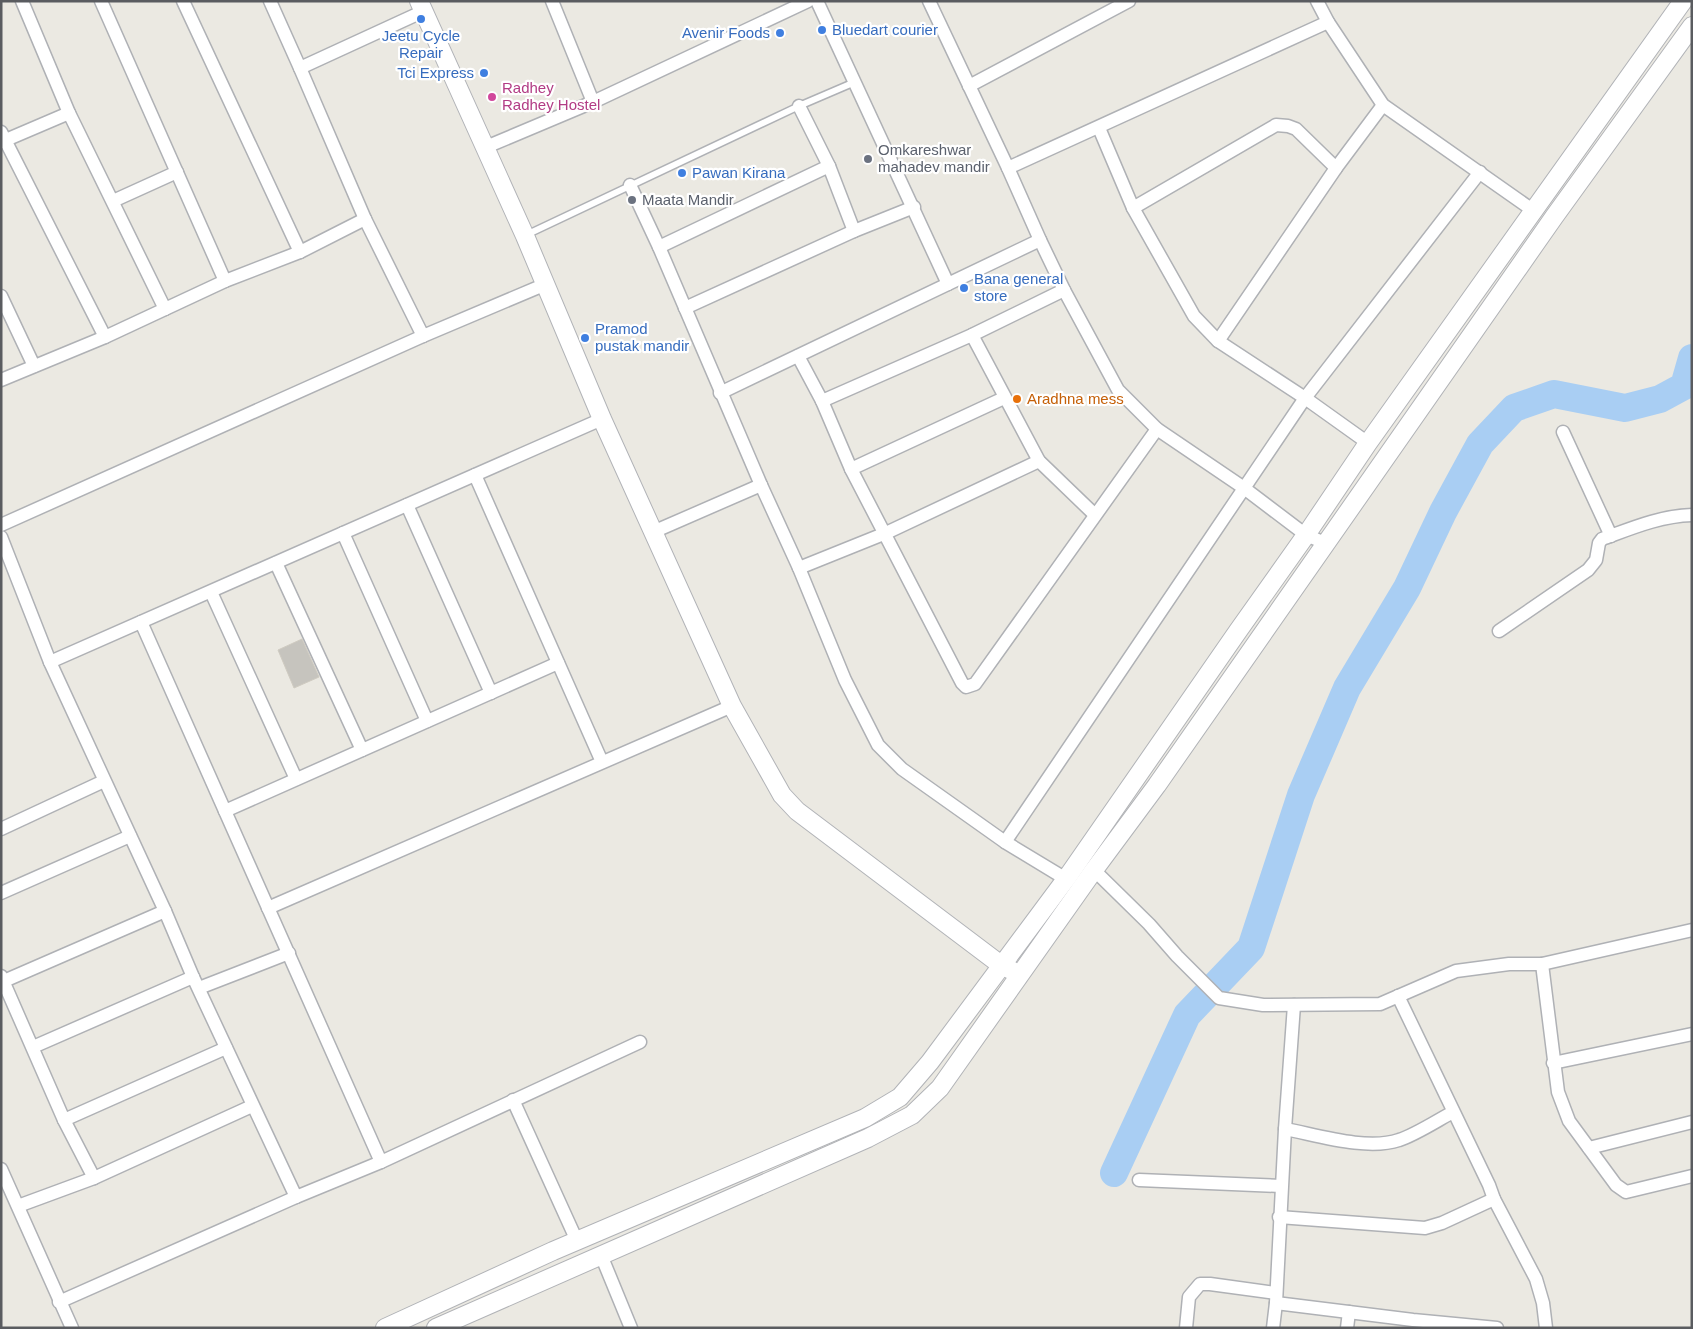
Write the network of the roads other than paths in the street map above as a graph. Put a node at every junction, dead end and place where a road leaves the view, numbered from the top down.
1 (22, 1) edge
2 (102, 1) edge
3 (184, 1) edge
4 (270, 1) edge
5 (552, 1) edge
6 (808, 1) edge
7 (817, 1) edge
8 (929, 1) edge
9 (1129, 1) edge
10 (1317, 1) edge
11 (1683, 1) edge
12 (422, 6) edge
13 (1328, 22) junction
14 (1692, 26) edge
15 (300, 68) junction
16 (855, 82) junction
17 (969, 86) junction
18 (593, 102) junction
19 (1383, 105) junction
20 (799, 106) junction
21 (69, 113) junction
22 (1099, 128) junction
23 (2, 138) edge
24 (486, 147) junction
25 (829, 166) junction
26 (1008, 168) junction
27 (1336, 168) junction
28 (177, 172) junction
29 (1480, 172) junction
30 (630, 185) junction
31 (113, 202) junction
32 (914, 207) junction
33 (1133, 208) junction
34 (1534, 211) junction
35 (365, 219) junction
36 (854, 231) junction
37 (525, 236) junction
38 (1040, 240) junction
39 (659, 246) junction
40 (300, 252) junction
41 (225, 281) junction
42 (546, 284) junction
43 (948, 284) junction
44 (1064, 290) junction
45 (1, 296) edge
46 (685, 308) junction
47 (165, 309) junction
48 (972, 335) junction
49 (423, 336) junction
50 (105, 337) junction
51 (1218, 341) junction
52 (798, 356) junction
53 (34, 366) junction
54 (1, 380) edge
55 (720, 392) junction
56 (1004, 398) junction
57 (1305, 398) junction
58 (822, 401) junction
59 (602, 419) junction
60 (1157, 429) junction
61 (1563, 432) dead end
62 (1368, 443) junction
63 (1039, 461) junction
64 (851, 469) junction
65 (474, 475) junction
66 (761, 485) junction
67 (1244, 488) junction
68 (407, 505) junction
69 (1094, 515) junction
70 (1692, 515) edge
71 (1, 525) edge
72 (653, 532) junction
73 (343, 533) junction
74 (886, 533) junction
75 (1306, 535) junction
76 (1, 536) edge
77 (1611, 536) junction
78 (1326, 543) junction
79 (276, 563) junction
80 (799, 568) junction
81 (211, 592) junction
82 (141, 622) junction
83 (1499, 631) dead end
84 (50, 662) junction
85 (558, 663) junction
86 (491, 693) junction
87 (732, 706) junction
88 (427, 721) junction
89 (362, 750) junction
90 (602, 762) junction
91 (296, 779) junction
92 (104, 781) junction
93 (225, 811) junction
94 (1, 829) edge
95 (130, 836) junction
96 (1004, 842) junction
97 (1094, 870) junction
98 (1066, 880) junction
99 (1, 893) edge
100 (268, 908) junction
101 (164, 911) junction
102 (1692, 930) edge
103 (289, 953) junction
104 (1542, 964) junction
105 (1001, 965) junction
106 (1021, 974) junction
107 (3, 978) edge
108 (196, 982) junction
109 (1398, 996) junction
110 (1294, 1005) junction
111 (1692, 1034) edge
112 (640, 1042) dead end
113 (33, 1047) junction
114 (226, 1048) junction
115 (1554, 1063) junction
116 (513, 1100) junction
117 (252, 1106) junction
118 (1454, 1112) junction
119 (64, 1120) junction
120 (1692, 1122) edge
121 (1285, 1129) junction
122 (1589, 1148) junction
123 (381, 1162) junction
124 (1, 1170) edge
125 (1692, 1176) edge
126 (94, 1178) junction
127 (1139, 1180) dead end
128 (1281, 1186) junction
129 (296, 1196) junction
130 (1494, 1199) junction
131 (18, 1206) junction
132 (1279, 1217) junction
133 (578, 1241) junction
134 (601, 1255) junction
135 (1276, 1298) junction
136 (60, 1302) junction
137 (1349, 1312) junction
138 (1413, 1324) edge
139 (72, 1328) edge
140 (385, 1328) edge
141 (436, 1328) edge
142 (631, 1328) edge
143 (1186, 1328) edge
144 (1272, 1328) edge
145 (1347, 1328) edge
146 (1497, 1328) edge
147 (1546, 1328) edge

1 - 21 street
2 - 28 street
3 - 40 street
4 - 15 street
5 - 18 street
6 - 18 street
7 - 16 street
8 - 17 street
9 - 17 street
10 - 13 street
11 - 34 street
12 - 15 street
12 - 24 street
13 - 19 street
13 - 22 street
14 - 78 street
15 - 35 street
16 - 20 lane
16 - 32 street
17 - 26 street
18 - 24 street
19 - 27 street
19 - 29 street
20 - 25 street
20 - 30 lane
21 - 23 street
21 - 31 street
22 - 26 street
22 - 33 street
23 - 50 street
24 - 37 street
25 - 36 street
25 - 39 street
26 - 38 street
27 - 33 street
27 - 51 street
28 - 31 street
28 - 41 street
29 - 34 street
29 - 57 street
30 - 37 lane
30 - 39 street
31 - 47 street
32 - 36 street
32 - 43 street
33 - 51 street
34 - 62 street
35 - 40 street
35 - 49 street
36 - 46 street
37 - 42 street
38 - 43 street
38 - 44 street
39 - 46 street
40 - 41 street
41 - 47 street
42 - 49 street
42 - 59 street
43 - 52 street
44 - 48 street
44 - 60 street
45 - 53 street
46 - 55 street
47 - 50 street
48 - 56 street
48 - 58 street
49 - 71 street
50 - 53 street
51 - 57 street
52 - 55 street
52 - 58 street
53 - 54 street
55 - 66 street
56 - 63 street
56 - 64 street
57 - 62 street
57 - 67 street
58 - 64 street
59 - 65 street
59 - 72 street
60 - 67 street
60 - 69 street
61 - 77 street
62 - 75 street
63 - 69 street
63 - 74 street
64 - 74 street
65 - 68 street
65 - 85 street
66 - 72 street
66 - 80 street
67 - 75 street
67 - 96 street
68 - 73 street
68 - 86 street
69 - 74 street
70 - 77 street
72 - 87 street
73 - 79 street
73 - 88 street
74 - 80 street
75 - 78 street
75 - 98 street
76 - 84 street
77 - 83 street
78 - 97 street
79 - 81 street
79 - 89 street
80 - 96 street
81 - 82 street
81 - 91 street
82 - 84 street
82 - 93 street
84 - 92 street
85 - 86 street
85 - 90 street
86 - 88 street
87 - 90 street
87 - 105 street
88 - 89 street
89 - 91 street
90 - 100 street
91 - 93 street
92 - 94 street
92 - 95 street
93 - 100 street
95 - 99 street
95 - 101 street
96 - 98 street
97 - 106 street
97 - 110 street
98 - 105 street
100 - 103 street
101 - 107 street
101 - 108 street
102 - 104 street
103 - 108 street
103 - 123 street
104 - 109 street
104 - 115 street
105 - 106 street
105 - 133 street
106 - 134 street
107 - 113 street
108 - 113 street
108 - 114 street
109 - 110 street
109 - 118 street
110 - 121 street
111 - 115 street
112 - 116 street
113 - 119 street
114 - 117 street
114 - 119 street
115 - 122 street
116 - 123 street
116 - 133 street
117 - 126 street
117 - 129 street
118 - 121 street
118 - 130 street
119 - 126 street
120 - 122 street
121 - 128 street
122 - 125 street
123 - 129 street
124 - 131 street
126 - 131 street
127 - 128 street
128 - 132 street
129 - 136 street
130 - 132 street
130 - 147 street
131 - 136 street
132 - 135 street
133 - 140 street
134 - 141 street
134 - 142 street
135 - 137 street
135 - 143 street
135 - 144 street
136 - 139 street
137 - 138 street
137 - 145 street
138 - 146 street

